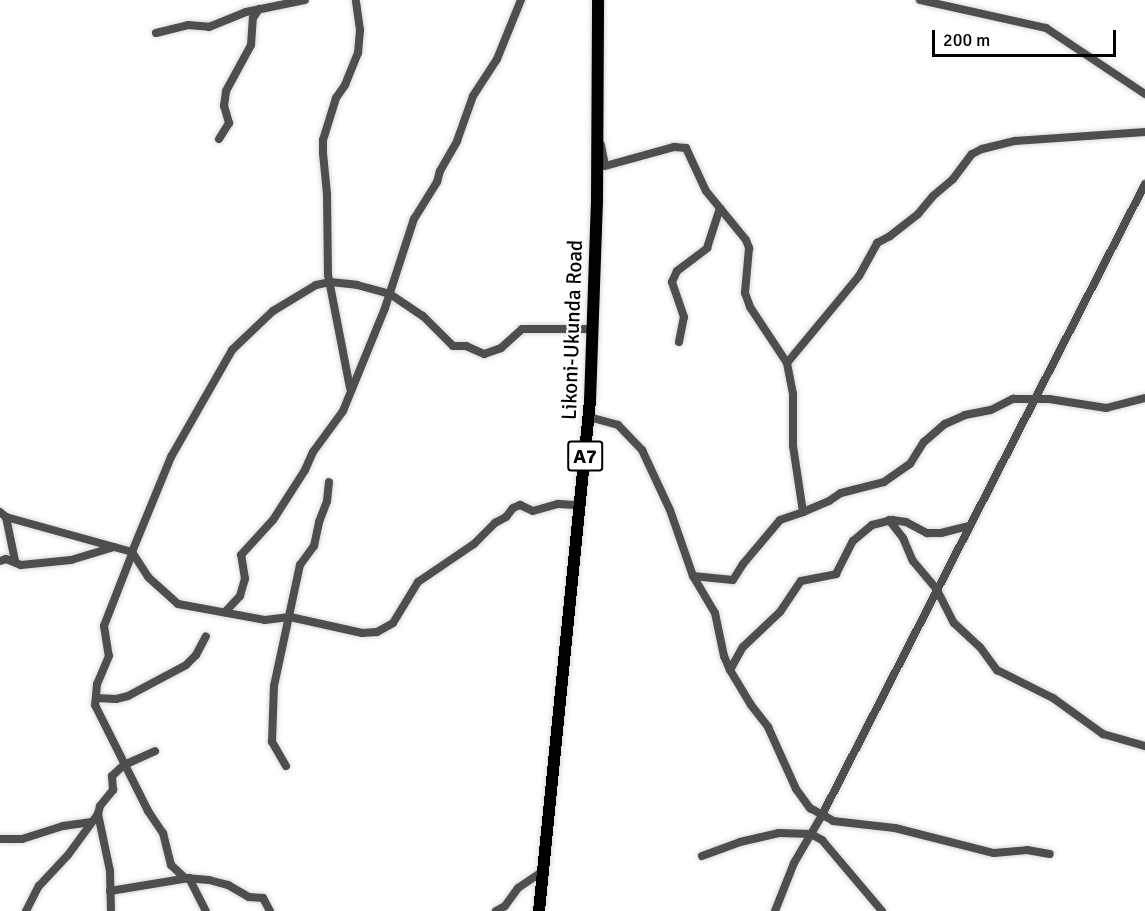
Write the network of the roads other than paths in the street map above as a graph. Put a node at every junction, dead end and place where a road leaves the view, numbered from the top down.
1 (305, 0) edge
2 (356, 0) edge
3 (521, 0) edge
4 (598, 0) edge
5 (920, 0) edge
6 (259, 9) junction
7 (156, 33) dead end
8 (1145, 94) edge
9 (596, 121) junction
10 (1145, 132) edge
11 (219, 140) dead end
12 (1145, 184) edge
13 (720, 208) junction
14 (330, 282) junction
15 (390, 294) junction
16 (594, 329) junction
17 (679, 342) dead end
18 (787, 363) junction
19 (351, 389) junction
20 (1145, 398) edge
21 (1036, 399) junction
22 (589, 417) junction
23 (329, 482) dead end
24 (580, 505) junction
25 (803, 512) junction
26 (3, 514) edge
27 (889, 520) junction
28 (969, 526) junction
29 (115, 547) junction
30 (132, 553) junction
31 (0, 561) edge
32 (15, 561) junction
33 (693, 576) junction
34 (938, 590) junction
35 (225, 612) junction
36 (290, 617) junction
37 (206, 636) dead end
38 (730, 670) junction
39 (96, 698) junction
40 (1145, 746) edge
41 (155, 751) dead end
42 (124, 765) junction
43 (286, 766) dead end
44 (98, 814) junction
45 (821, 816) junction
46 (90, 822) junction
47 (811, 834) junction
48 (0, 839) edge
49 (1050, 855) dead end
50 (702, 856) dead end
51 (543, 872) junction
52 (189, 878) junction
53 (110, 891) junction
54 (26, 911) edge
55 (111, 911) edge
56 (206, 911) edge
57 (270, 911) edge
58 (496, 911) edge
59 (540, 911) edge
60 (775, 911) edge
61 (882, 911) edge

1 - 6 street
2 - 14 street
3 - 15 street
4 - 9 highway, Likoni-Ukunda Road / A7
5 - 8 street
6 - 7 street
6 - 11 street
9 - 13 street
9 - 16 highway, Likoni-Ukunda Road / A7
10 - 18 street
12 - 21 street
13 - 17 street
13 - 18 street
14 - 15 street
14 - 19 street
14 - 30 street
15 - 16 street
15 - 19 street
16 - 22 highway, Likoni-Ukunda Road / A7
18 - 25 street
19 - 35 street
20 - 21 street
21 - 25 street
21 - 28 street
22 - 24 highway, Likoni-Ukunda Road / A7
22 - 33 street
23 - 36 street
24 - 36 street
24 - 51 highway, Likoni-Ukunda Road / A7
25 - 33 street
26 - 29 street
26 - 32 street
27 - 28 street
27 - 34 street
27 - 38 street
28 - 34 street
29 - 30 street
29 - 32 street
30 - 35 street
30 - 39 street
31 - 32 street
33 - 38 street
34 - 40 street
34 - 45 street
35 - 36 street
36 - 43 street
37 - 39 street
38 - 45 street
39 - 42 street
41 - 42 street
42 - 44 street
42 - 52 street
44 - 46 street
44 - 53 street
45 - 47 street
45 - 49 street
46 - 48 street
46 - 54 street
47 - 50 street
47 - 60 street
47 - 61 street
51 - 58 street
51 - 59 highway, Likoni-Ukunda Road / A7
52 - 53 street
52 - 56 street
52 - 57 street
53 - 55 street

